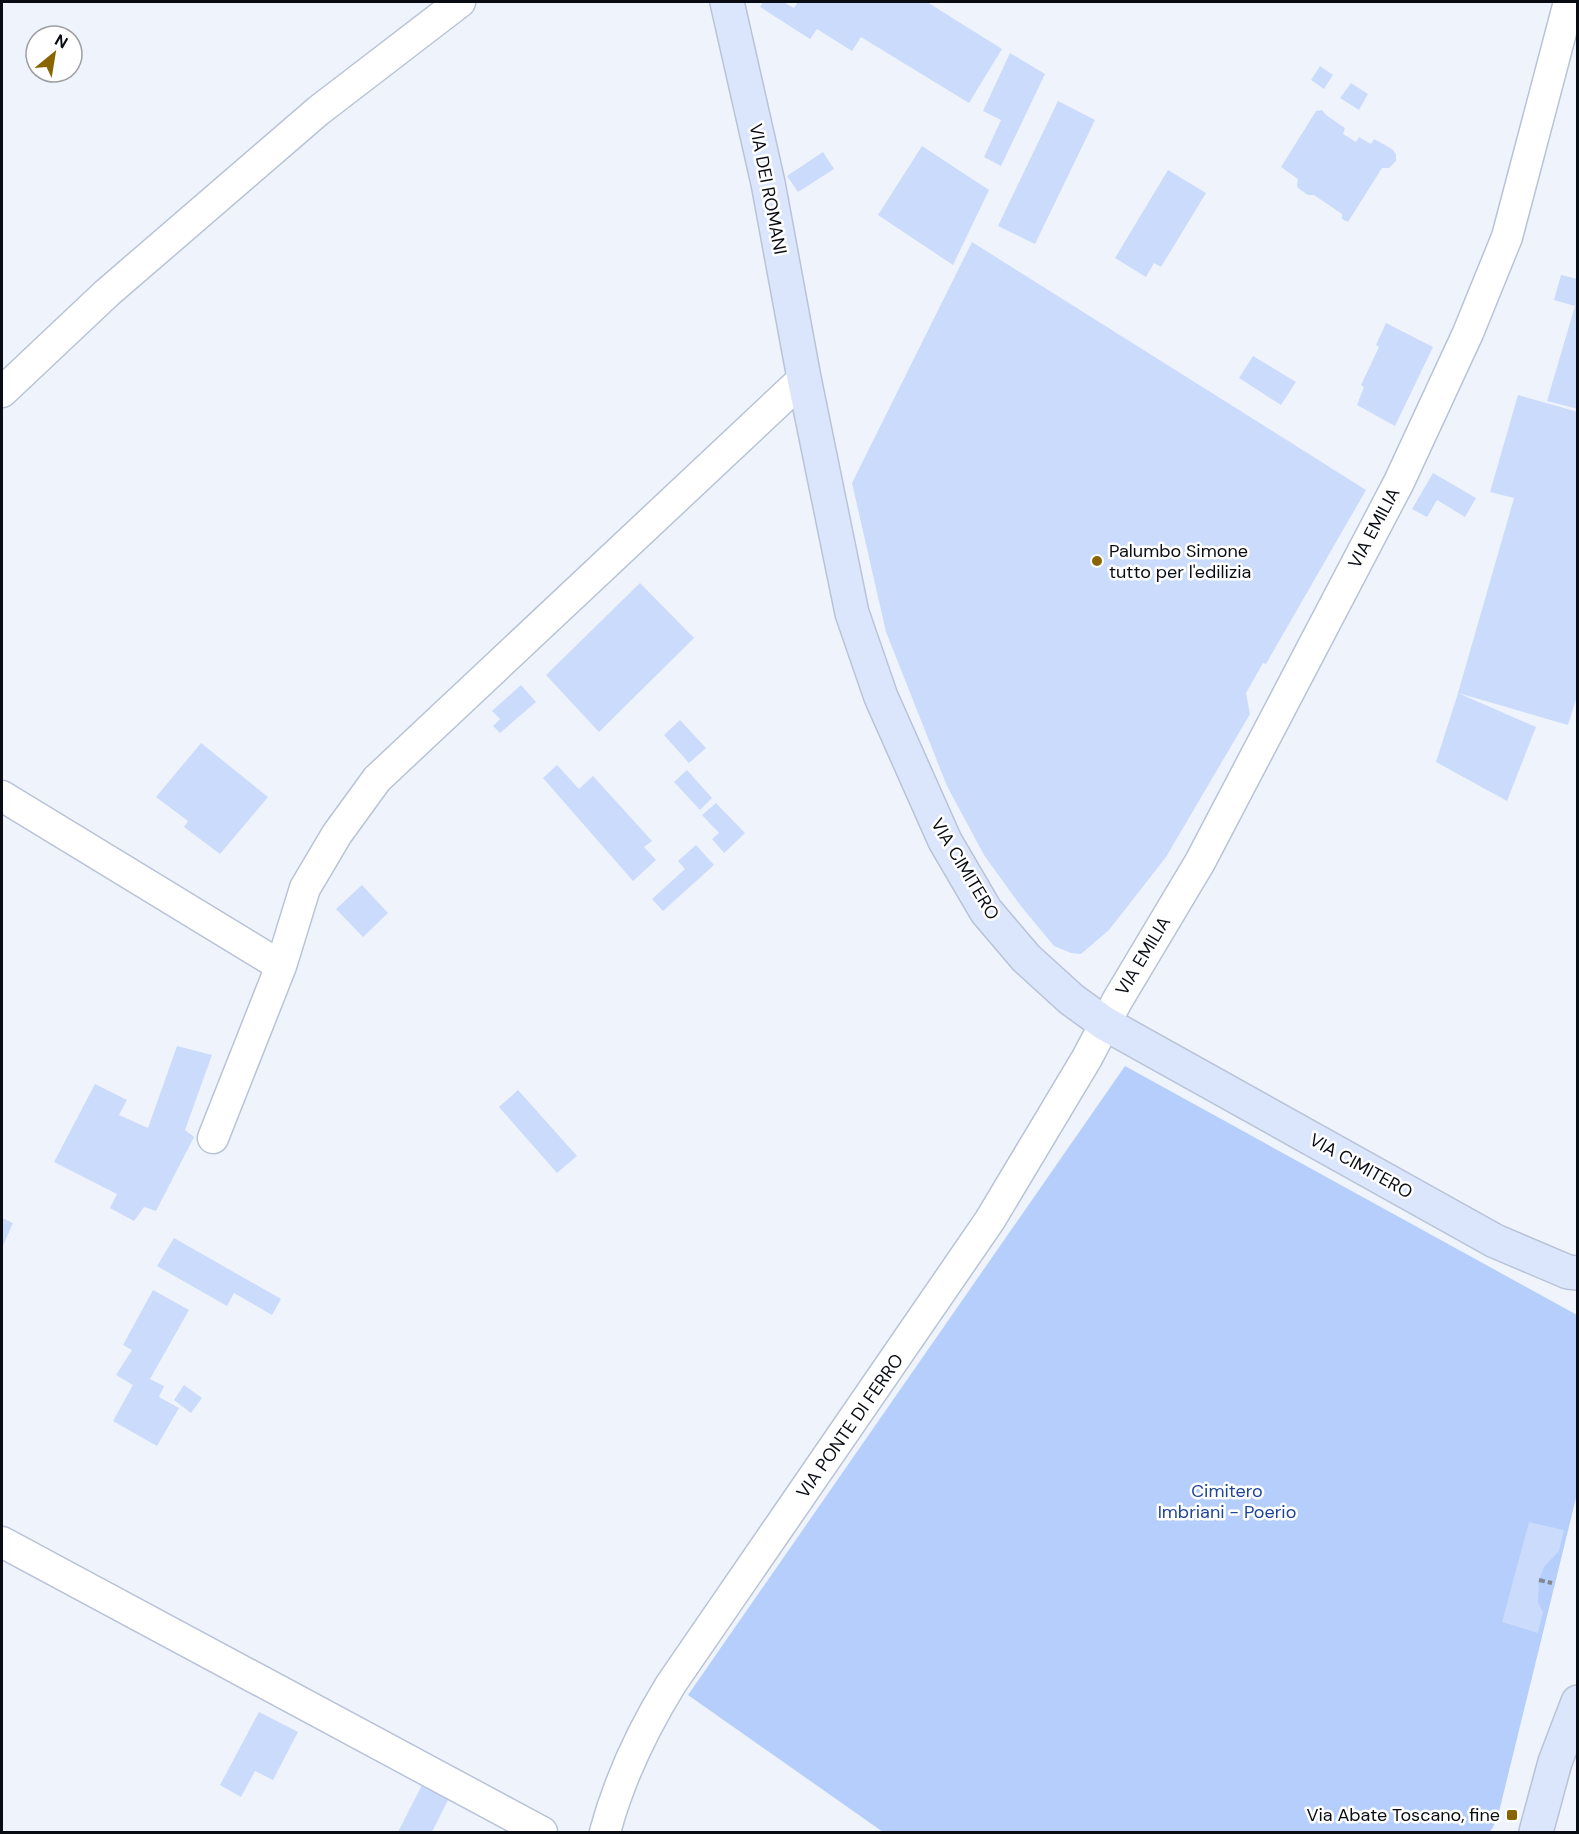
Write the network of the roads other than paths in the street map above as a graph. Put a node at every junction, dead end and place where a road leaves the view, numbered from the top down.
1 (460, 2) edge
2 (727, 2) edge
3 (1569, 2) edge
4 (804, 378) junction
5 (2, 392) edge
6 (2, 796) edge
7 (281, 966) junction
8 (1104, 1023) junction
9 (213, 1138) dead end
10 (1578, 1255) edge
11 (1535, 1258) junction
12 (1578, 1273) edge
13 (2, 1542) edge
14 (1578, 1702) edge
15 (542, 1833) edge
16 (605, 1833) edge
17 (1536, 1833) edge

1 - 5 street
2 - 4 main road, VIA DEI ROMANI
3 - 8 street, VIA EMILIA
4 - 7 street
4 - 8 main road, VIA CIMITERO
6 - 7 street
7 - 9 street
8 - 11 main road, VIA CIMITERO
8 - 16 street, VIA PONTE DI FERRO
10 - 11 main road
11 - 12 main road
13 - 15 street
14 - 17 main road

